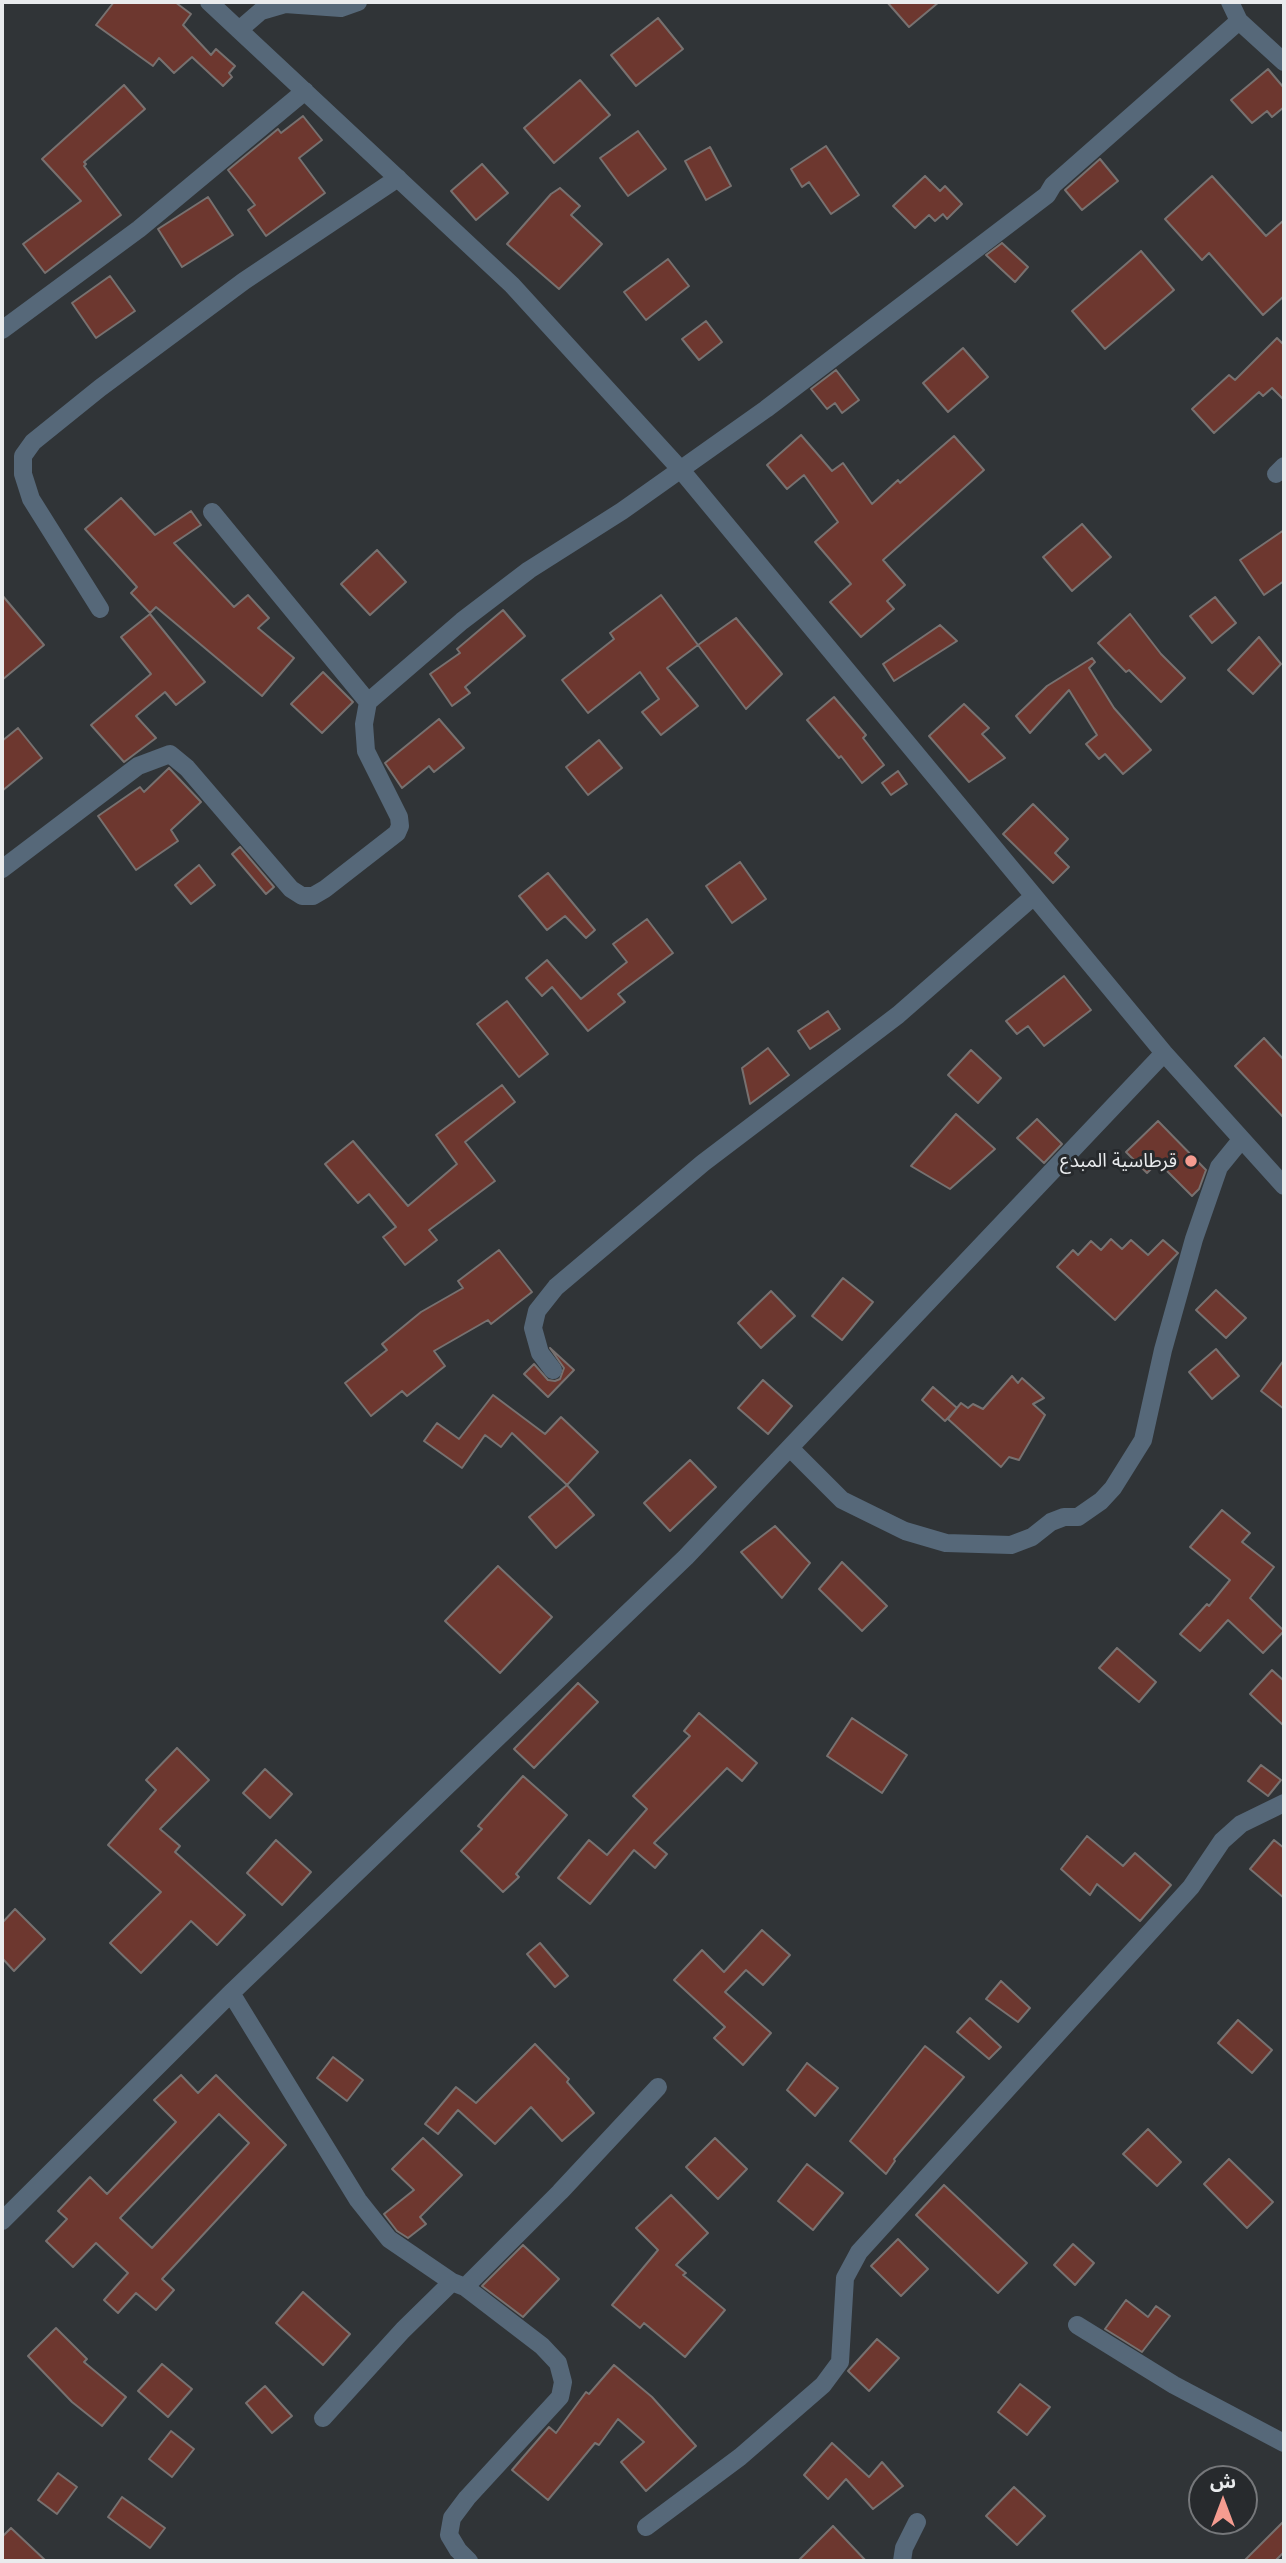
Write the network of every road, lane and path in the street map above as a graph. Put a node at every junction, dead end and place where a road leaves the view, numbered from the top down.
1 (209, 2) edge
2 (358, 2) edge
3 (1230, 2) edge
4 (1239, 21) junction
5 (239, 30) junction
6 (1284, 62) edge
7 (305, 91) junction
8 (398, 178) junction
9 (2, 330) edge
10 (681, 470) junction
11 (212, 512) dead end
12 (100, 609) dead end
13 (368, 702) junction
14 (2, 869) edge
15 (1034, 896) junction
16 (1164, 1053) junction
17 (1241, 1140) junction
18 (1284, 1186) edge
19 (553, 1370) dead end
20 (790, 1448) junction
21 (1284, 1803) edge
22 (231, 1993) junction
23 (658, 2087) dead end
24 (2, 2221) edge
25 (459, 2284) junction
26 (1077, 2325) dead end
27 (323, 2417) dead end
28 (1284, 2443) edge
29 (917, 2522) dead end
30 (646, 2527) dead end
31 (469, 2561) edge
32 (902, 2561) edge

1 - 5 street
2 - 5 street
3 - 4 street
4 - 6 street
4 - 10 street
5 - 7 street
7 - 8 street
7 - 9 street
8 - 10 street
8 - 12 street
10 - 13 street
10 - 15 street
11 - 13 street
13 - 14 street
15 - 16 street
15 - 19 street
16 - 17 street
16 - 20 street
17 - 18 street
17 - 20 street
20 - 22 street
21 - 30 street
22 - 24 street
22 - 25 street
23 - 25 street
25 - 27 street
25 - 31 street
26 - 28 street
29 - 32 street

